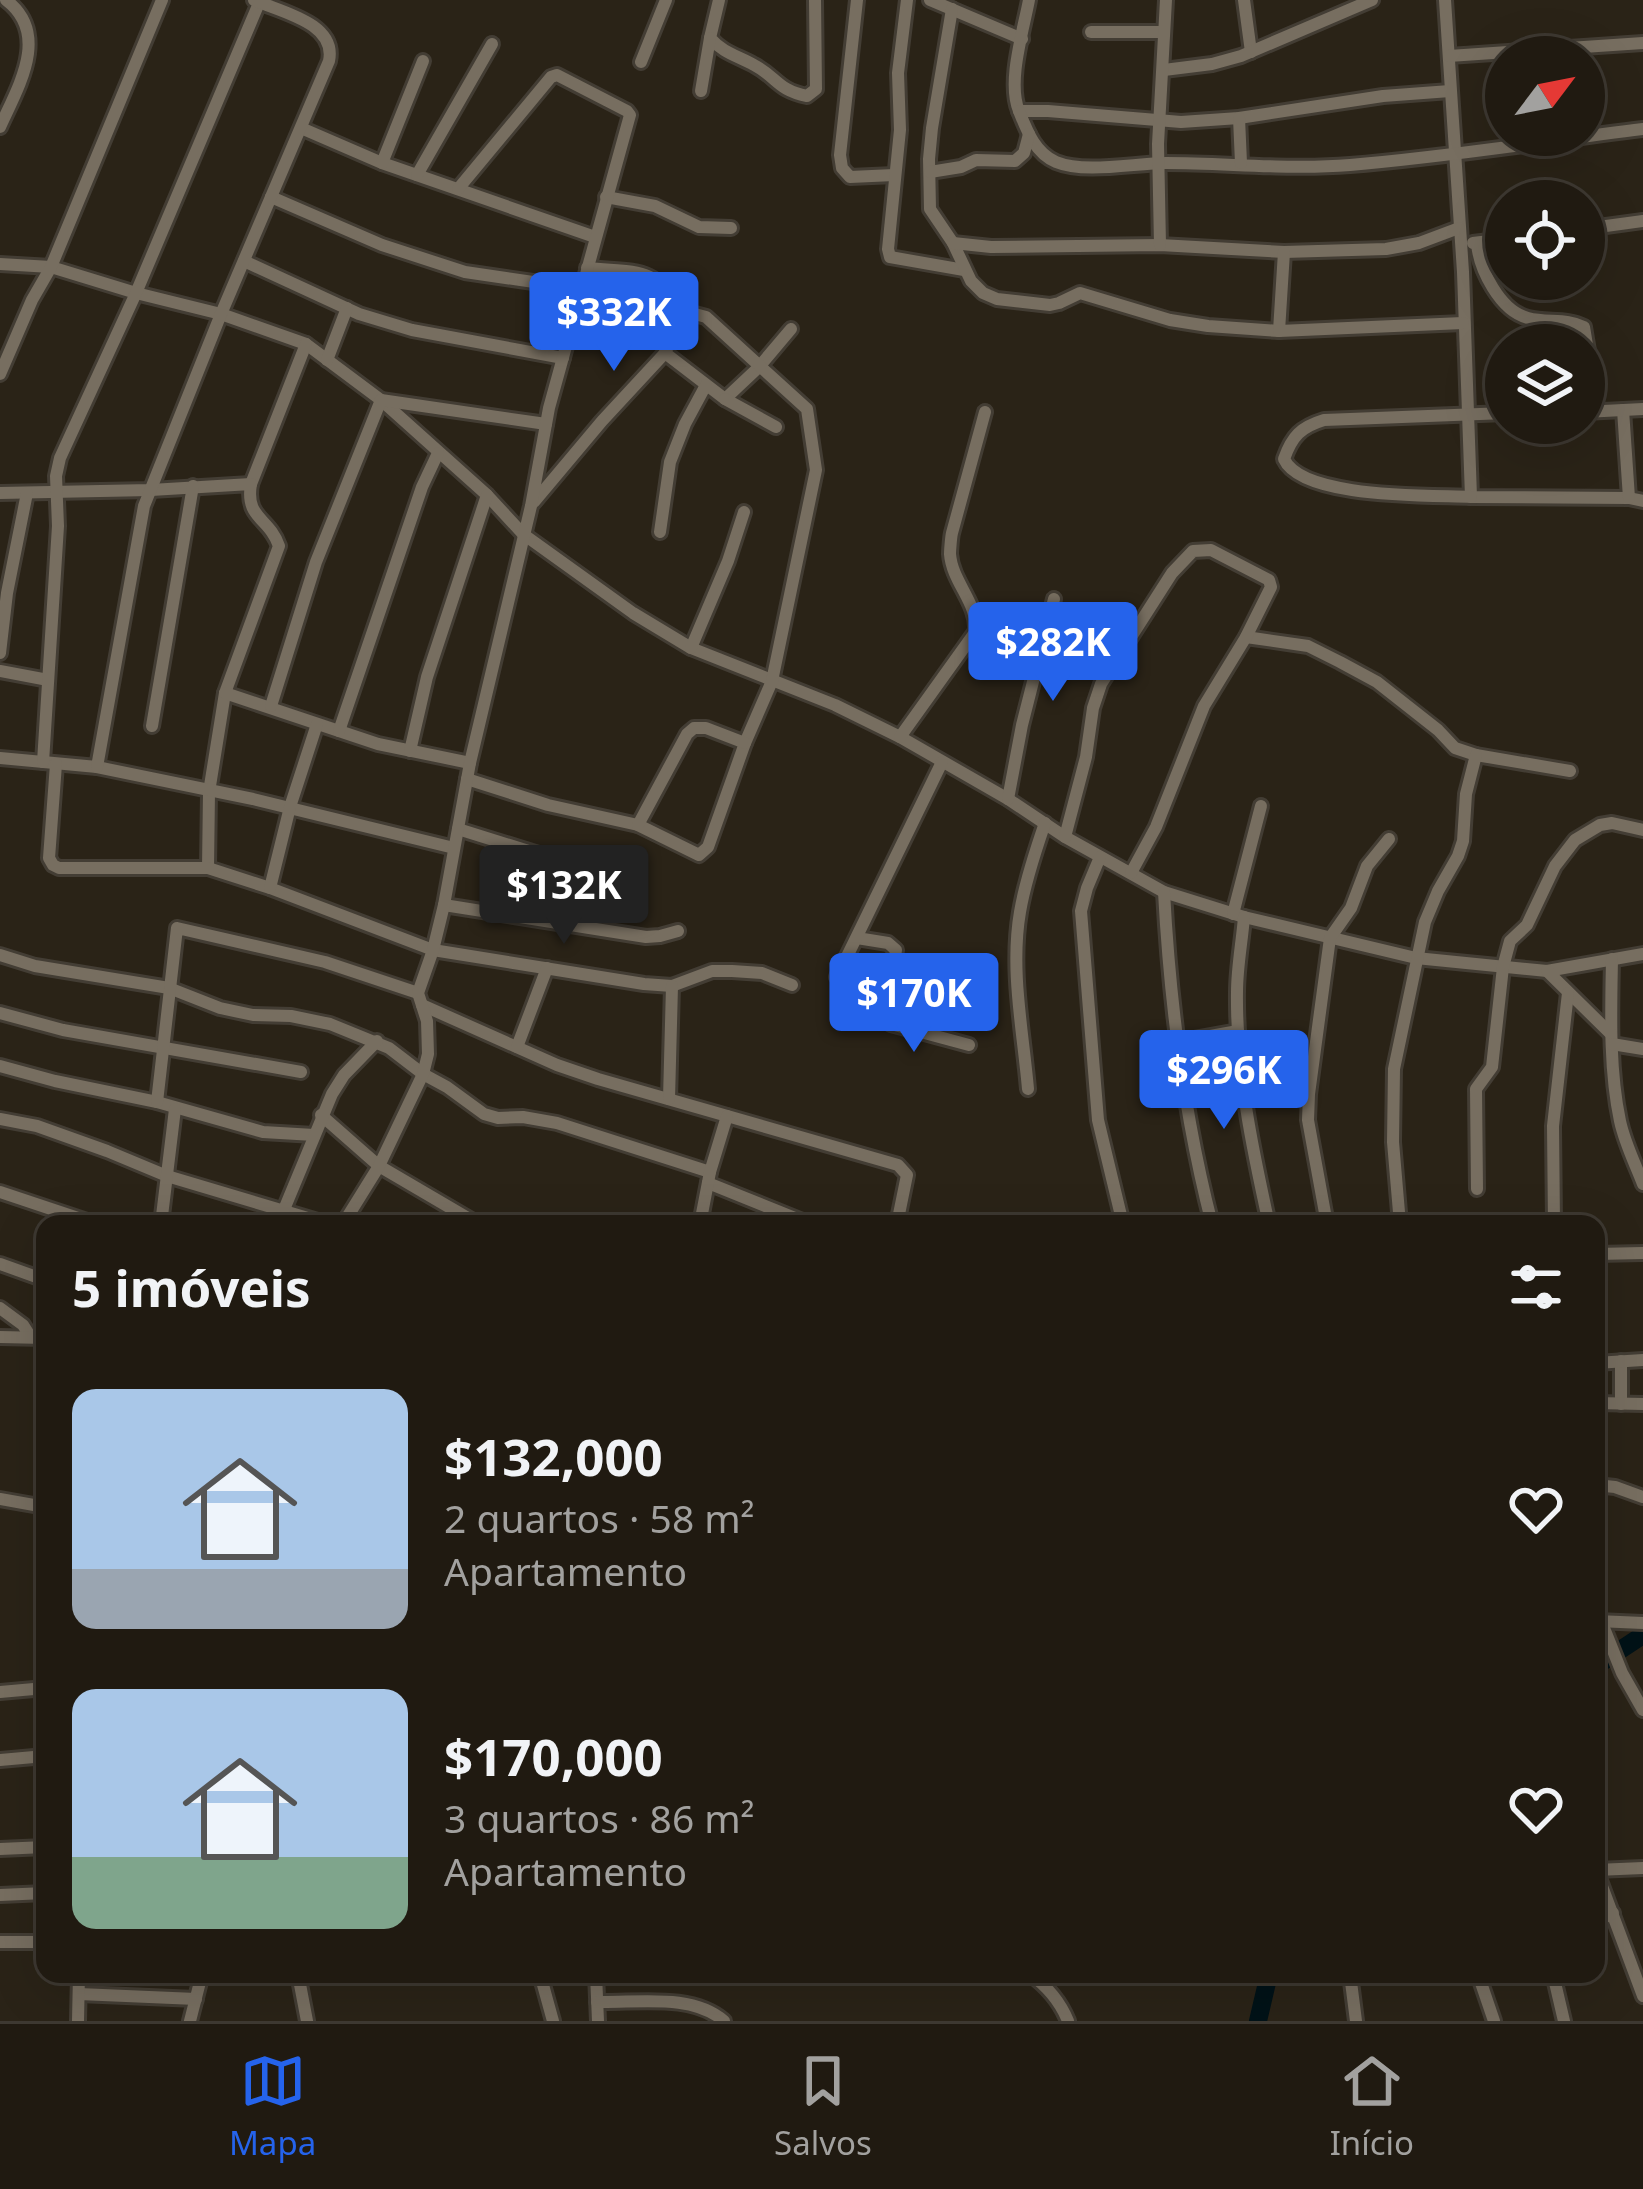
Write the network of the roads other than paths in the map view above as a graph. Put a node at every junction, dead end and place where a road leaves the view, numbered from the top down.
1 (5, 0) edge
2 (162, 0) edge
3 (666, 0) edge
4 (719, 0) edge
5 (815, 0) edge
6 (857, 0) edge
7 (907, 0) edge
8 (930, 0) edge
9 (1029, 0) edge
10 (1166, 0) edge
11 (1244, 0) edge
12 (1372, 0) edge
13 (1445, 0) edge
14 (256, 1) edge
15 (952, 9) junction
16 (1091, 32) dead end
17 (1164, 32) junction
18 (710, 38) junction
19 (1022, 38) junction
20 (1643, 43) edge
21 (492, 44) dead end
22 (1251, 52) junction
23 (1449, 56) junction
24 (423, 62) dead end
25 (641, 62) dead end
26 (1164, 70) junction
27 (1450, 91) junction
28 (701, 92) dead end
29 (1019, 111) junction
30 (1239, 118) junction
31 (1160, 120) junction
32 (0, 128) edge
33 (301, 128) junction
34 (1643, 129) edge
35 (1029, 134) junction
36 (1456, 152) junction
37 (382, 163) junction
38 (1158, 163) junction
39 (1240, 163) junction
40 (930, 172) junction
41 (417, 175) junction
42 (894, 175) junction
43 (458, 189) junction
44 (272, 196) junction
45 (605, 197) junction
46 (1643, 221) edge
47 (1605, 226) edge
48 (1459, 227) junction
49 (731, 228) dead end
50 (595, 237) junction
51 (1485, 242) edge
52 (952, 243) junction
53 (1477, 243) junction
54 (1160, 245) junction
55 (1460, 245) junction
56 (1284, 252) junction
57 (244, 261) junction
58 (0, 264) edge
59 (51, 267) junction
60 (587, 268) junction
61 (964, 270) junction
62 (581, 289) junction
63 (136, 293) junction
64 (347, 308) junction
65 (684, 311) junction
66 (221, 314) junction
67 (1463, 323) junction
68 (1578, 324) edge
69 (791, 328) dead end
70 (1279, 331) junction
71 (306, 344) junction
72 (665, 353) junction
73 (563, 358) junction
74 (327, 360) junction
75 (760, 367) junction
76 (0, 374) edge
77 (706, 386) junction
78 (725, 399) junction
79 (381, 400) junction
80 (1643, 409) edge
81 (1605, 410) edge
82 (1623, 410) junction
83 (986, 412) dead end
84 (1466, 414) junction
85 (1485, 414) edge
86 (546, 424) junction
87 (776, 427) dead end
88 (438, 453) junction
89 (251, 484) junction
90 (193, 486) junction
91 (152, 490) junction
92 (0, 493) edge
93 (27, 493) junction
94 (57, 493) junction
95 (487, 495) junction
96 (1471, 497) junction
97 (1636, 500) edge
98 (531, 506) junction
99 (744, 512) dead end
100 (660, 532) dead end
101 (523, 534) junction
102 (1054, 599) dead end
103 (1246, 637) junction
104 (691, 648) junction
105 (0, 652) edge
106 (0, 671) edge
107 (48, 680) junction
108 (772, 681) junction
109 (225, 693) junction
110 (271, 706) junction
111 (317, 724) junction
112 (152, 726) dead end
113 (338, 731) junction
114 (900, 737) junction
115 (745, 743) junction
116 (410, 751) junction
117 (1476, 755) junction
118 (0, 758) edge
119 (942, 762) junction
120 (49, 763) junction
121 (470, 763) junction
122 (98, 767) junction
123 (1570, 771) dead end
124 (467, 779) junction
125 (209, 791) junction
126 (1008, 800) junction
127 (1261, 806) dead end
128 (290, 807) junction
129 (1045, 823) junction
130 (638, 825) junction
131 (458, 829) junction
132 (1643, 830) edge
133 (1065, 837) junction
134 (1389, 838) dead end
135 (454, 848) junction
136 (1100, 857) junction
137 (208, 868) junction
138 (1131, 873) junction
139 (634, 884) dead end
140 (270, 888) junction
141 (1164, 892) junction
142 (444, 905) junction
143 (1239, 916) junction
144 (678, 931) dead end
145 (857, 938) junction
146 (1330, 938) junction
147 (433, 950) junction
148 (1643, 954) edge
149 (0, 955) edge
150 (1417, 958) junction
151 (1612, 959) junction
152 (1503, 967) junction
153 (547, 968) junction
154 (1547, 970) junction
155 (837, 977) dead end
156 (792, 985) dead end
157 (672, 986) junction
158 (169, 988) junction
159 (1568, 993) junction
160 (420, 999) junction
161 (0, 1013) edge
162 (1238, 1031) junction
163 (1611, 1039) junction
164 (377, 1041) junction
165 (1177, 1042) junction
166 (969, 1046) dead end
167 (163, 1047) junction
168 (518, 1047) junction
169 (1643, 1049) edge
170 (0, 1066) edge
171 (301, 1072) dead end
172 (423, 1075) junction
173 (1028, 1089) dead end
174 (669, 1099) junction
175 (158, 1102) junction
176 (175, 1109) junction
177 (321, 1115) junction
178 (727, 1115) junction
179 (0, 1119) edge
180 (314, 1135) junction
181 (716, 1150) junction
182 (685, 1165) junction
183 (379, 1166) junction
184 (167, 1176) junction
185 (709, 1178) junction
186 (1642, 1179) edge
187 (1477, 1189) dead end
188 (0, 1192) edge
189 (286, 1209) junction
190 (69, 1215) edge
191 (162, 1215) edge
192 (283, 1215) edge
193 (303, 1215) edge
194 (349, 1215) edge
195 (463, 1215) edge
196 (702, 1215) edge
197 (790, 1215) edge
198 (899, 1215) edge
199 (1121, 1215) edge
200 (1210, 1215) edge
201 (1267, 1215) edge
202 (1325, 1215) edge
203 (1399, 1215) edge
204 (1554, 1215) edge
205 (1643, 1253) edge
206 (1605, 1255) edge
207 (0, 1264) edge
208 (36, 1277) edge
209 (0, 1308) edge
210 (30, 1336) junction
211 (0, 1337) edge
212 (36, 1337) edge
213 (1643, 1360) edge
214 (1621, 1361) junction
215 (1605, 1362) edge
216 (1605, 1403) edge
217 (1621, 1404) junction
218 (1643, 1404) edge
219 (1605, 1486) edge
220 (1643, 1497) edge
221 (0, 1499) edge
222 (36, 1505) edge
223 (1605, 1622) edge
224 (1643, 1623) edge
225 (1605, 1635) edge
226 (36, 1689) edge
227 (0, 1692) edge
228 (1643, 1709) edge
229 (36, 1757) edge
230 (0, 1760) edge
231 (36, 1847) edge
232 (0, 1849) edge
233 (1643, 1868) edge
234 (1605, 1870) edge
235 (36, 1893) edge
236 (1605, 1893) edge
237 (0, 1895) edge
238 (1613, 1913) junction
239 (1605, 1917) edge
240 (0, 1942) edge
241 (36, 1942) edge
242 (79, 1983) edge
243 (200, 1983) edge
244 (300, 1983) edge
245 (542, 1983) edge
246 (596, 1983) edge
247 (1041, 1983) edge
248 (1351, 1983) edge
249 (1481, 1983) edge
250 (1555, 1983) edge
251 (79, 1994) junction
252 (1643, 1996) edge
253 (196, 1999) junction
254 (597, 2002) junction
255 (78, 2021) edge
256 (190, 2021) edge
257 (307, 2021) edge
258 (553, 2021) edge
259 (598, 2021) edge
260 (724, 2021) edge
261 (1068, 2021) edge
262 (1356, 2021) edge
263 (1493, 2021) edge
264 (1564, 2021) edge

1 - 32 street
2 - 59 street
3 - 25 street
4 - 18 street
5 - 18 street
6 - 42 street
7 - 42 street
8 - 15 street
9 - 19 street
10 - 17 street
11 - 22 street
12 - 22 street
13 - 23 street
14 - 33 street
14 - 63 street
15 - 19 street
15 - 40 street
16 - 17 street
17 - 26 street
18 - 28 street
19 - 29 street
20 - 23 street
21 - 41 street
22 - 26 street
23 - 27 street
24 - 37 street
26 - 31 street
27 - 30 street
27 - 36 street
29 - 31 street
29 - 35 street
30 - 31 street
30 - 39 street
31 - 38 street
33 - 37 street
33 - 44 street
34 - 36 street
35 - 38 street
35 - 40 street
36 - 39 street
36 - 48 street
37 - 41 street
38 - 39 street
38 - 54 street
40 - 52 street
41 - 43 street
42 - 61 street
43 - 45 street
43 - 50 street
44 - 57 street
44 - 62 street
45 - 49 street
45 - 50 street
46 - 47 street
48 - 55 street
48 - 56 street
50 - 60 street
51 - 53 street
52 - 54 street
52 - 61 street
53 - 55 street
53 - 68 street
54 - 56 street
55 - 67 street
56 - 70 street
57 - 64 street
57 - 66 street
58 - 59 street
59 - 63 street
59 - 76 street
60 - 62 street
60 - 65 street
61 - 70 street
62 - 73 street
63 - 66 street
63 - 94 street
64 - 73 street
64 - 74 street
65 - 72 street
65 - 75 street
66 - 71 street
66 - 91 street
67 - 70 street
67 - 84 street
69 - 75 street
71 - 74 street
71 - 89 street
72 - 77 street
72 - 98 street
73 - 86 street
74 - 79 street
75 - 78 street
75 - 108 street
77 - 78 street
77 - 100 street
78 - 87 street
79 - 86 street
79 - 88 street
79 - 110 street
80 - 82 street
81 - 82 street
82 - 97 street
83 - 114 street
84 - 85 street
84 - 96 street
84 - 96 street
86 - 98 street
88 - 95 street
88 - 113 street
89 - 90 street
89 - 109 street
90 - 91 street
90 - 112 street
91 - 94 street
91 - 122 street
92 - 93 street
93 - 94 street
93 - 105 street
94 - 107 street
95 - 101 street
95 - 116 street
96 - 97 street
98 - 101 street
99 - 104 street
101 - 104 street
101 - 121 street
102 - 126 street
103 - 117 street
103 - 133 street
103 - 138 street
104 - 108 street
106 - 107 street
107 - 120 street
108 - 114 street
108 - 115 street
109 - 110 street
109 - 125 street
110 - 111 street
111 - 113 street
111 - 128 street
113 - 116 street
114 - 119 street
115 - 130 street
115 - 130 street
116 - 121 street
117 - 123 street
117 - 150 street
118 - 120 street
119 - 126 street
119 - 145 street
120 - 122 street
120 - 137 street
121 - 124 street
122 - 125 street
124 - 130 street
124 - 131 street
125 - 128 street
125 - 137 street
126 - 129 street
127 - 143 street
128 - 135 street
128 - 140 street
129 - 133 street
129 - 173 street
131 - 135 street
131 - 139 street
132 - 152 street
133 - 136 street
134 - 146 street
135 - 142 street
136 - 138 street
136 - 199 street
137 - 140 street
138 - 141 street
140 - 147 street
141 - 143 street
141 - 165 street
142 - 144 street
142 - 147 street
143 - 146 street
143 - 162 street
145 - 155 street
145 - 166 street
146 - 150 street
146 - 202 street
147 - 153 street
147 - 160 street
148 - 151 street
149 - 158 street
150 - 152 street
150 - 203 street
151 - 154 street
151 - 163 street
152 - 154 street
152 - 187 street
153 - 157 street
153 - 168 street
154 - 159 street
156 - 157 street
157 - 174 street
158 - 160 street
158 - 164 street
158 - 167 street
159 - 163 street
159 - 204 street
160 - 168 street
160 - 172 street
161 - 167 street
162 - 165 street
162 - 201 street
163 - 169 street
163 - 186 street
164 - 172 street
164 - 177 street
165 - 200 street
167 - 171 street
167 - 175 street
168 - 174 street
170 - 175 street
172 - 182 street
172 - 183 street
174 - 178 street
175 - 176 street
176 - 180 street
176 - 184 street
177 - 180 street
177 - 183 street
178 - 181 street
178 - 198 street
179 - 184 street
180 - 189 street
181 - 182 street
181 - 185 street
182 - 185 street
183 - 194 street
183 - 195 street
184 - 189 street
184 - 191 street
185 - 196 street
185 - 197 street
188 - 190 street
189 - 192 street
189 - 193 street
205 - 206 street
207 - 208 street
209 - 210 street
210 - 211 street
210 - 212 street
213 - 214 street
214 - 215 street
214 - 217 street
216 - 217 street
217 - 218 street
219 - 220 street
221 - 222 street
223 - 224 street
225 - 228 street
226 - 227 street
229 - 230 street
231 - 232 street
233 - 234 street
235 - 237 street
236 - 238 street
238 - 239 street
238 - 252 street
240 - 241 street
242 - 251 street
243 - 253 street
244 - 257 street
245 - 258 street
246 - 254 street
247 - 261 street
248 - 262 street
249 - 263 street
250 - 264 street
251 - 253 street
251 - 255 street
253 - 256 street
254 - 259 street
254 - 260 street

